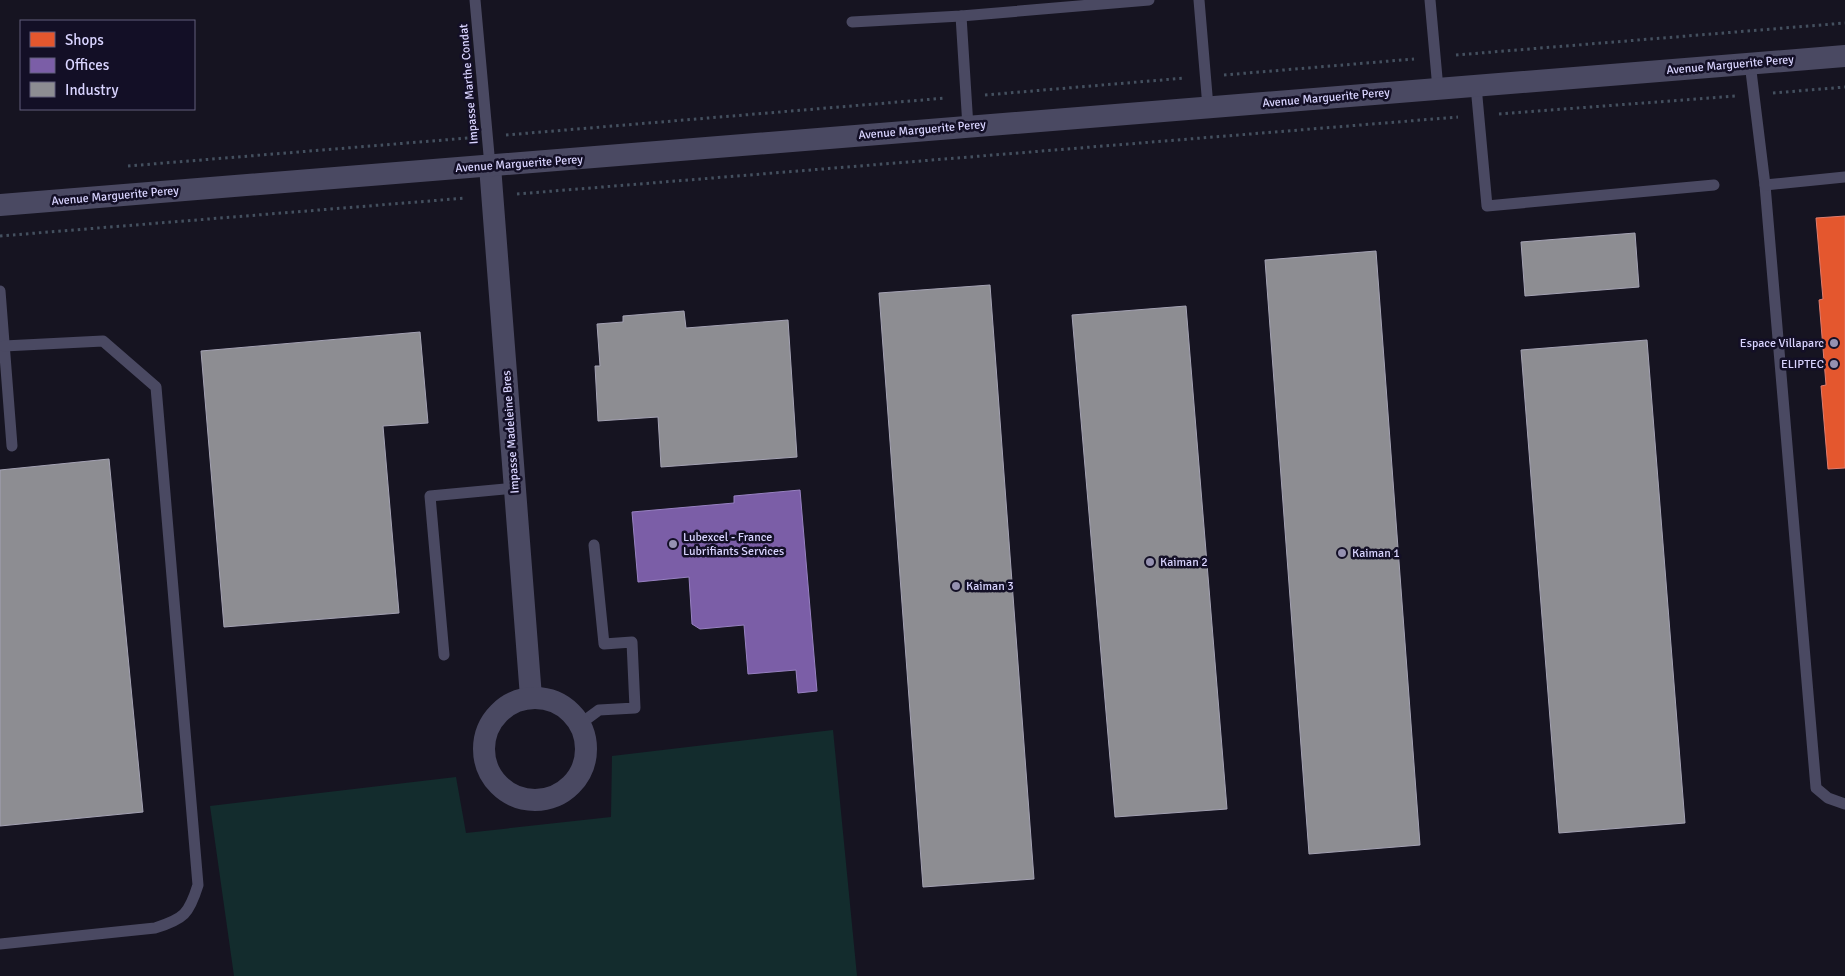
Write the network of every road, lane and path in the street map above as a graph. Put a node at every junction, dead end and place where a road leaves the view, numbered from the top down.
1 (475, 0) edge
2 (1148, 0) edge
3 (1199, 0) edge
4 (1430, 0) edge
5 (1043, 4) edge
6 (961, 16) junction
7 (852, 22) dead end
8 (1845, 23) edge
9 (1845, 56) edge
10 (1435, 57) junction
11 (1750, 63) junction
12 (1206, 76) junction
13 (1476, 86) junction
14 (1845, 87) edge
15 (1438, 89) junction
16 (1753, 94) junction
17 (965, 96) junction
18 (1208, 107) junction
19 (1477, 116) junction
20 (968, 127) junction
21 (487, 136) junction
22 (490, 166) junction
23 (119, 167) dead end
24 (1845, 177) edge
25 (1714, 185) dead end
26 (1765, 185) junction
27 (493, 196) junction
28 (0, 205) edge
29 (0, 236) edge
30 (0, 291) edge
31 (4, 346) junction
32 (12, 446) dead end
33 (515, 488) junction
34 (594, 545) dead end
35 (444, 655) dead end
36 (532, 697) junction
37 (580, 724) junction
38 (1845, 804) edge
39 (0, 944) edge

1 - 21 lane, Impasse Marthe Condat
2 - 5 lane
3 - 12 lane
4 - 10 lane
5 - 6 lane
6 - 7 lane
6 - 17 lane
8 - 10 path
9 - 11 street, Avenue Marguerite Perey
10 - 12 path
10 - 15 lane
11 - 13 street, Avenue Marguerite Perey
11 - 16 lane
12 - 17 path
12 - 18 lane
13 - 15 street, Avenue Marguerite Perey
13 - 19 lane
14 - 16 path
15 - 18 street, Avenue Marguerite Perey
16 - 19 path
16 - 26 lane
17 - 20 lane
17 - 21 path
18 - 20 street, Avenue Marguerite Perey
19 - 25 lane
19 - 27 path
20 - 22 street, Avenue Marguerite Perey
21 - 22 lane, Impasse Marthe Condat
21 - 23 path
22 - 27 street, Impasse Madeleine Bres
22 - 28 street, Avenue Marguerite Perey
24 - 26 lane
26 - 38 lane
27 - 29 path
27 - 33 street, Impasse Madeleine Bres
30 - 31 lane
31 - 32 lane
31 - 39 lane
33 - 35 lane
33 - 36 street, Impasse Madeleine Bres
34 - 37 lane
36 - 37 street
36 - 37 street

